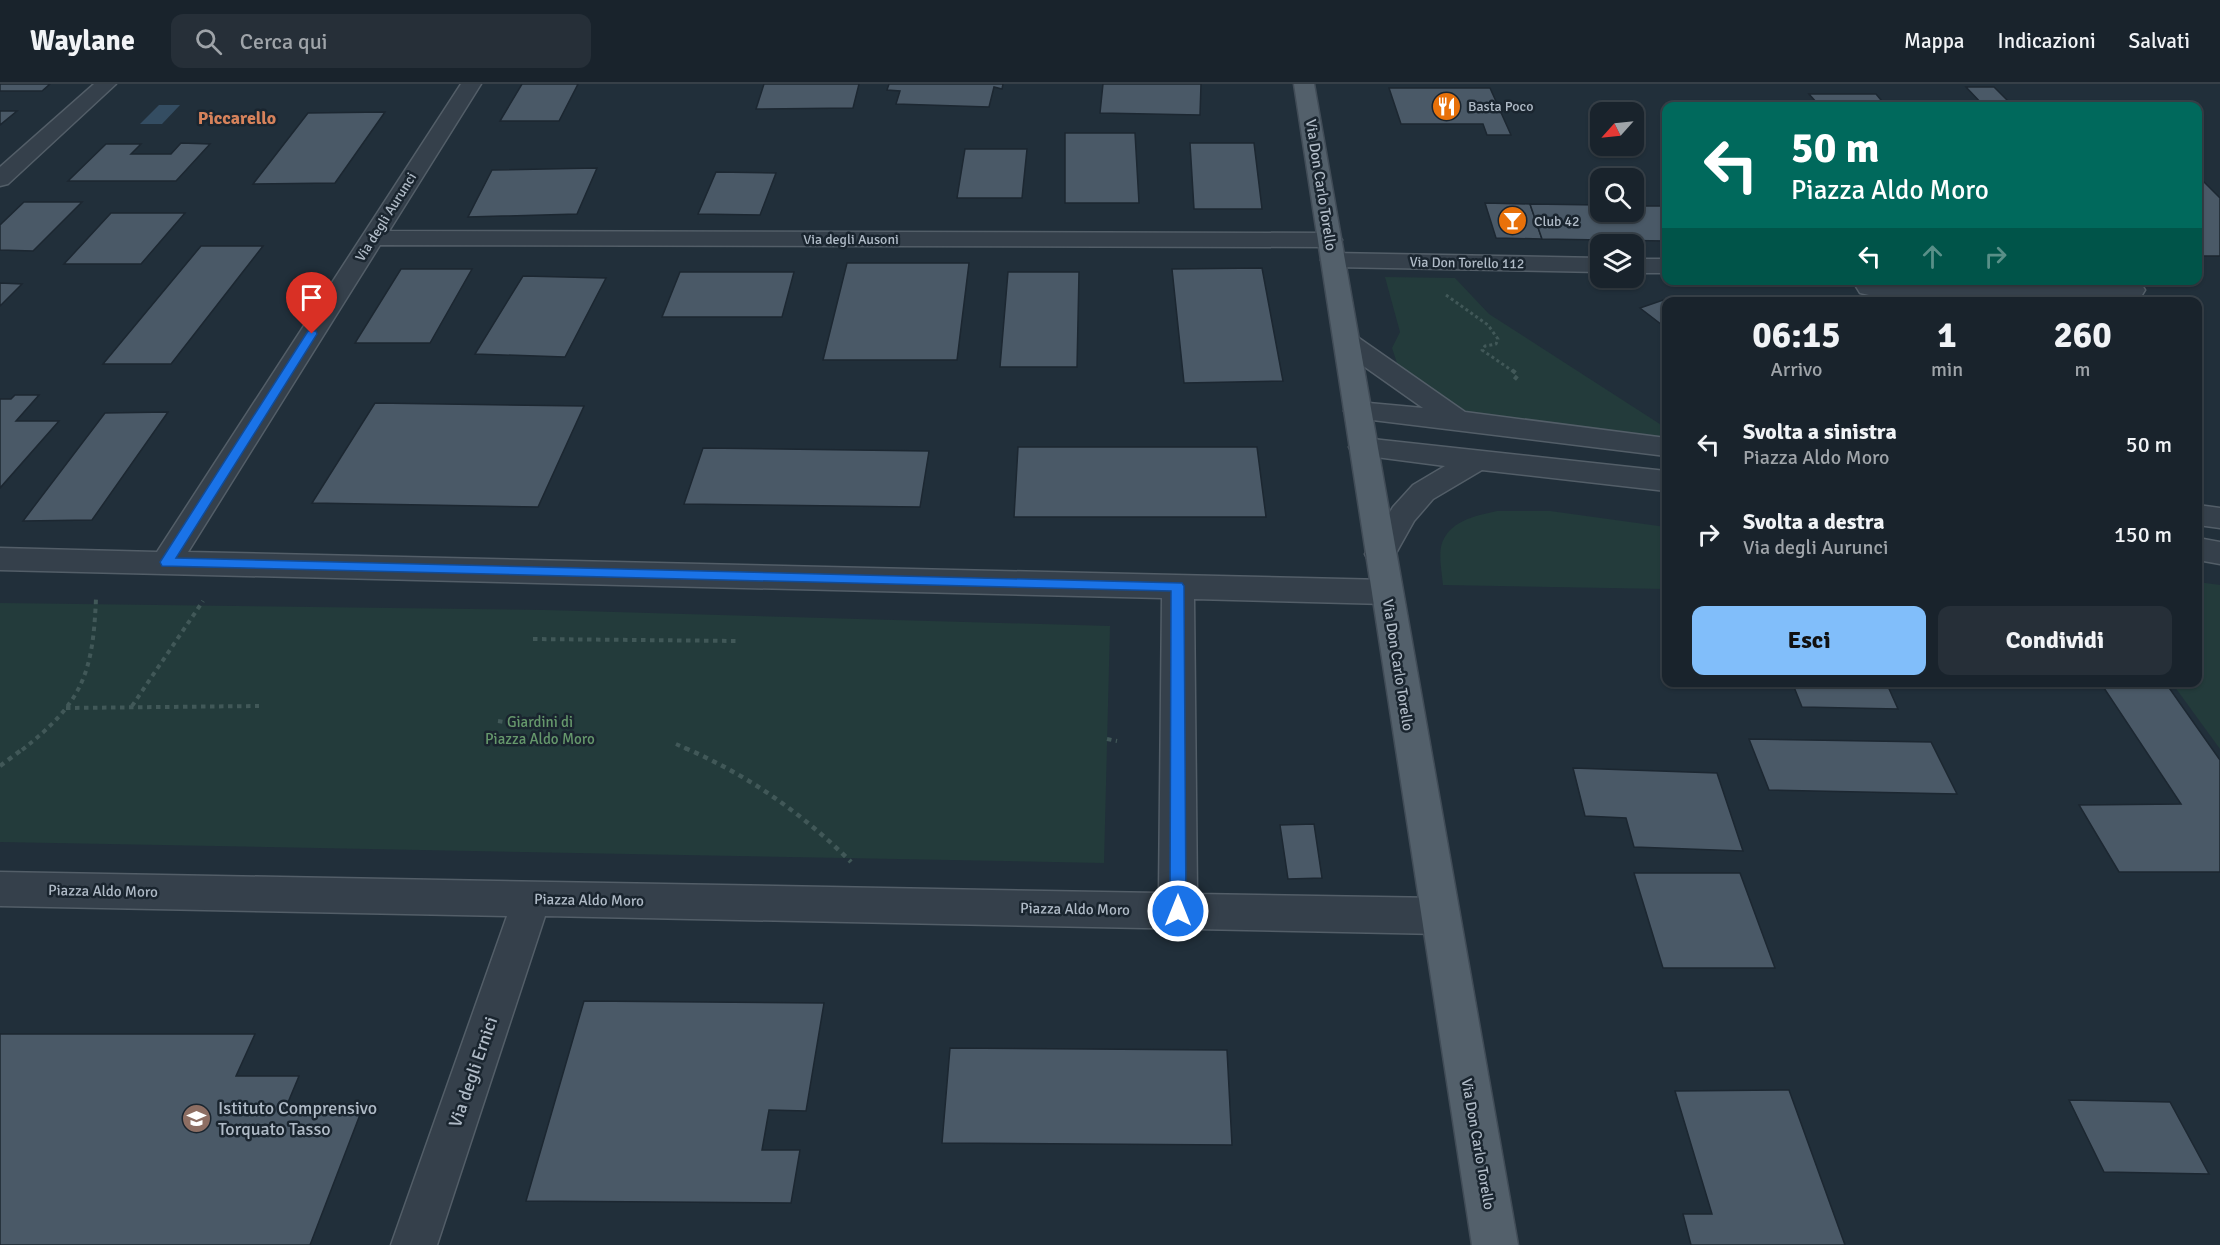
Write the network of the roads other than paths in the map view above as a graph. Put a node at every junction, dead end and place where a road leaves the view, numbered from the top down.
1 (106, 84) edge
2 (471, 84) edge
3 (1304, 84) edge
4 (0, 179) edge
5 (373, 238) junction
6 (1332, 250) junction
7 (1590, 265) edge
8 (1644, 266) edge
9 (1662, 266) edge
10 (1867, 285) edge
11 (2133, 290) dead end
12 (1347, 342) junction
13 (1358, 411) junction
14 (1464, 421) junction
15 (1662, 446) edge
16 (1363, 447) junction
17 (1477, 460) junction
18 (1662, 481) edge
19 (2202, 516) edge
20 (2220, 518) edge
21 (2202, 550) edge
22 (2220, 553) edge
23 (1380, 554) junction
24 (0, 559) edge
25 (166, 562) junction
26 (1178, 586) junction
27 (1386, 592) junction
28 (0, 889) edge
29 (532, 899) junction
30 (1178, 911) junction
31 (1440, 916) junction
32 (414, 1245) edge
33 (1495, 1245) edge

1 - 4 street
2 - 5 street, Via degli Aurunci
3 - 6 main road, Via Don Carlo Torello
5 - 6 street, Via degli Ausoni
5 - 25 street, Via degli Aurunci
6 - 7 street, Via Don Torello 112
6 - 12 main road, Via Don Carlo Torello
8 - 9 street
10 - 11 street
12 - 13 main road, Via Don Carlo Torello
12 - 14 street
13 - 14 street
13 - 16 main road, Via Don Carlo Torello
14 - 15 street
16 - 17 street
16 - 23 main road, Via Don Carlo Torello
17 - 18 street
17 - 23 street
19 - 20 street
21 - 22 street
23 - 27 main road, Via Don Carlo Torello
24 - 25 street
25 - 26 street
26 - 27 street
26 - 30 street
27 - 31 main road, Via Don Carlo Torello
28 - 29 street, Piazza Aldo Moro
29 - 30 street, Piazza Aldo Moro
29 - 32 street, Via degli Ernici
30 - 31 street, Piazza Aldo Moro
31 - 33 main road, Via Don Carlo Torello

